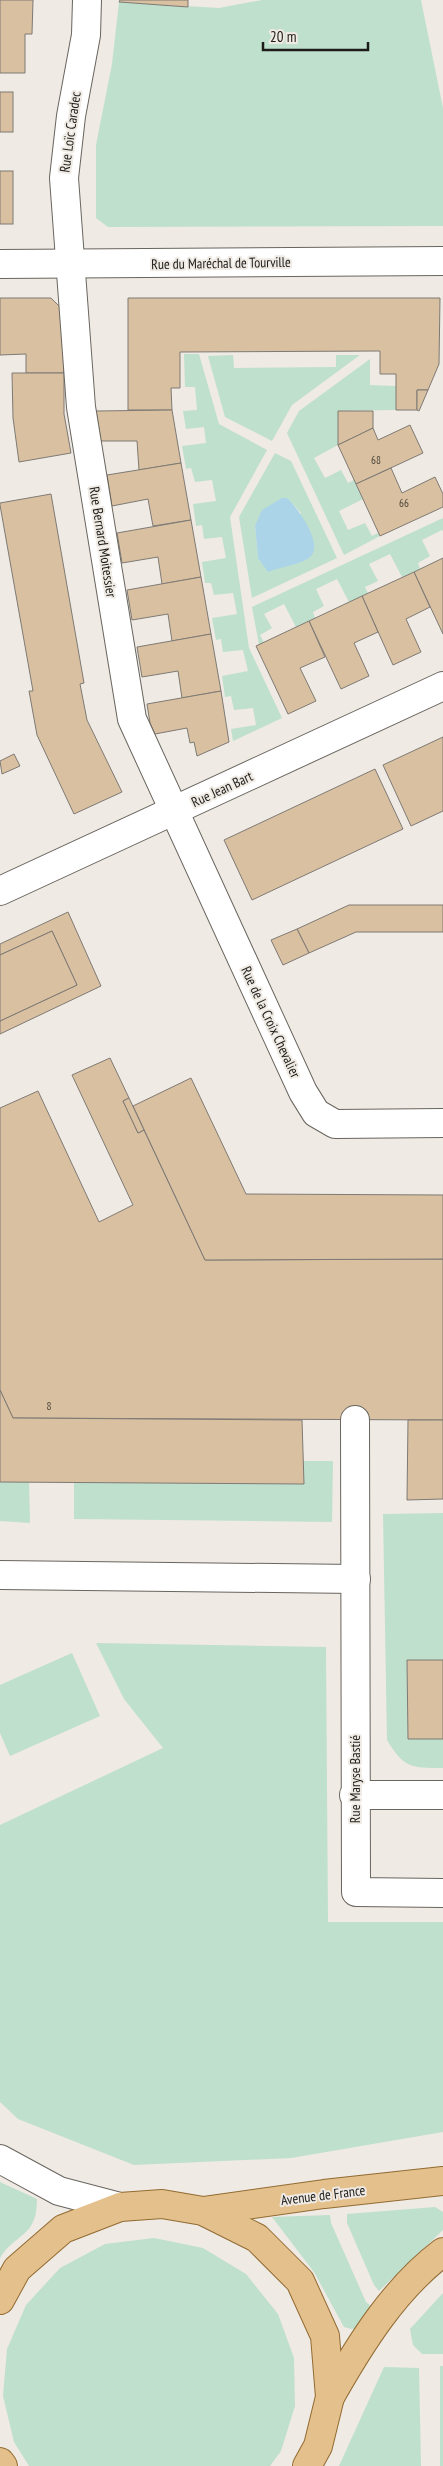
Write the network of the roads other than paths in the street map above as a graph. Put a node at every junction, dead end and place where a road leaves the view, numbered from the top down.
1 (87, 0) edge
2 (443, 261) edge
3 (0, 264) edge
4 (70, 265) junction
5 (443, 686) edge
6 (174, 811) junction
7 (0, 891) edge
8 (443, 1123) edge
9 (354, 1420) dead end
10 (0, 1575) edge
11 (356, 1578) junction
12 (354, 1795) junction
13 (443, 1795) edge
14 (443, 1893) edge
15 (0, 2158) edge
16 (443, 2181) edge
17 (120, 2207) junction
18 (203, 2212) junction
19 (443, 2252) edge
20 (0, 2300) edge
21 (330, 2397) junction
22 (0, 2462) edge
23 (3, 2466) edge
24 (307, 2466) edge

1 - 4 street, Rue Loïc Caradec
2 - 4 street, Rue du Maréchal de Tourville
3 - 4 street, Rue du Maréchal de Tourville
4 - 6 street, Rue Bernard Moitessier
5 - 6 street, Rue Jean Bart
6 - 7 street, Rue Jean Bart
6 - 8 street, Rue de la Croix Chevalier
9 - 11 street, Rue Maryse Bastié
10 - 11 street
11 - 12 street, Rue Maryse Bastié
12 - 13 street
12 - 14 street, Rue Maryse Bastié
15 - 17 street
16 - 18 main road, Avenue de France
17 - 18 main road
17 - 20 main road
18 - 21 main road
19 - 21 main road
21 - 24 main road
22 - 23 main road

